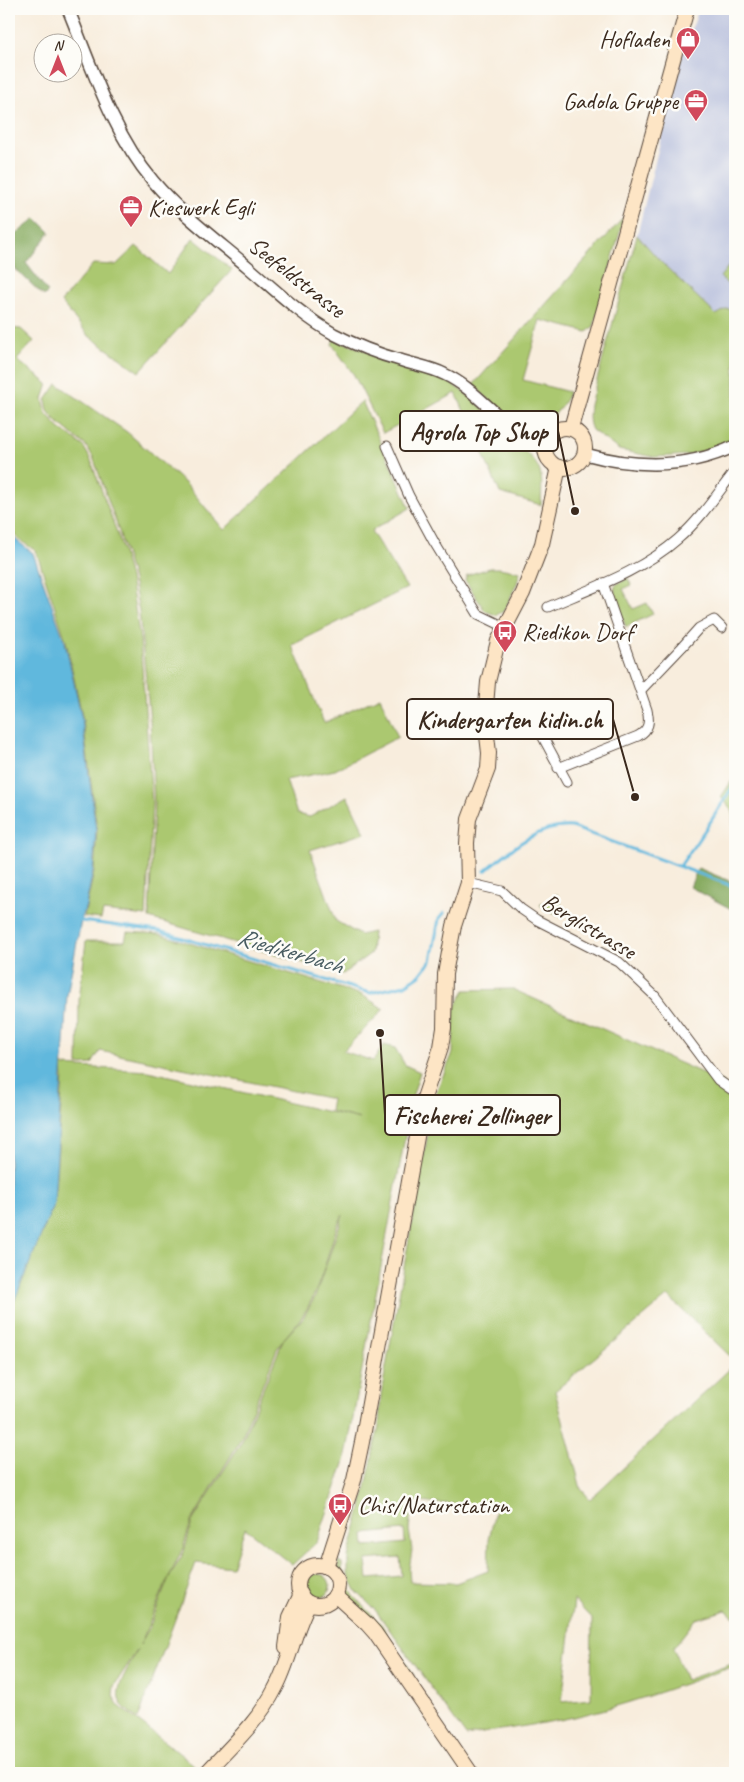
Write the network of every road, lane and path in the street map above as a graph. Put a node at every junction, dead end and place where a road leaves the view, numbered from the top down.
1 (68, 9) edge
2 (687, 9) edge
3 (571, 428) junction
4 (545, 443) junction
5 (387, 446) dead end
6 (735, 447) edge
7 (585, 454) junction
8 (559, 467) junction
9 (735, 471) edge
10 (603, 582) junction
11 (548, 607) dead end
12 (504, 627) junction
13 (722, 628) dead end
14 (640, 690) junction
15 (538, 728) dead end
16 (558, 768) junction
17 (567, 782) dead end
18 (468, 884) junction
19 (735, 1092) edge
20 (326, 1567) junction
21 (335, 1595) junction
22 (305, 1598) junction
23 (206, 1773) edge
24 (471, 1773) edge

1 - 4 street, Seefeldstrasse
2 - 3 main road
3 - 4 main road
3 - 7 main road
4 - 8 main road
5 - 12 street
6 - 7 street
7 - 8 main road
8 - 12 main road
9 - 10 street
10 - 11 street
10 - 14 street
12 - 18 main road
13 - 14 street
14 - 16 street
15 - 16 street
16 - 17 street
18 - 19 street, Berglistrasse
18 - 20 main road
20 - 21 main road
20 - 22 main road
21 - 22 main road
21 - 24 main road
22 - 23 main road

